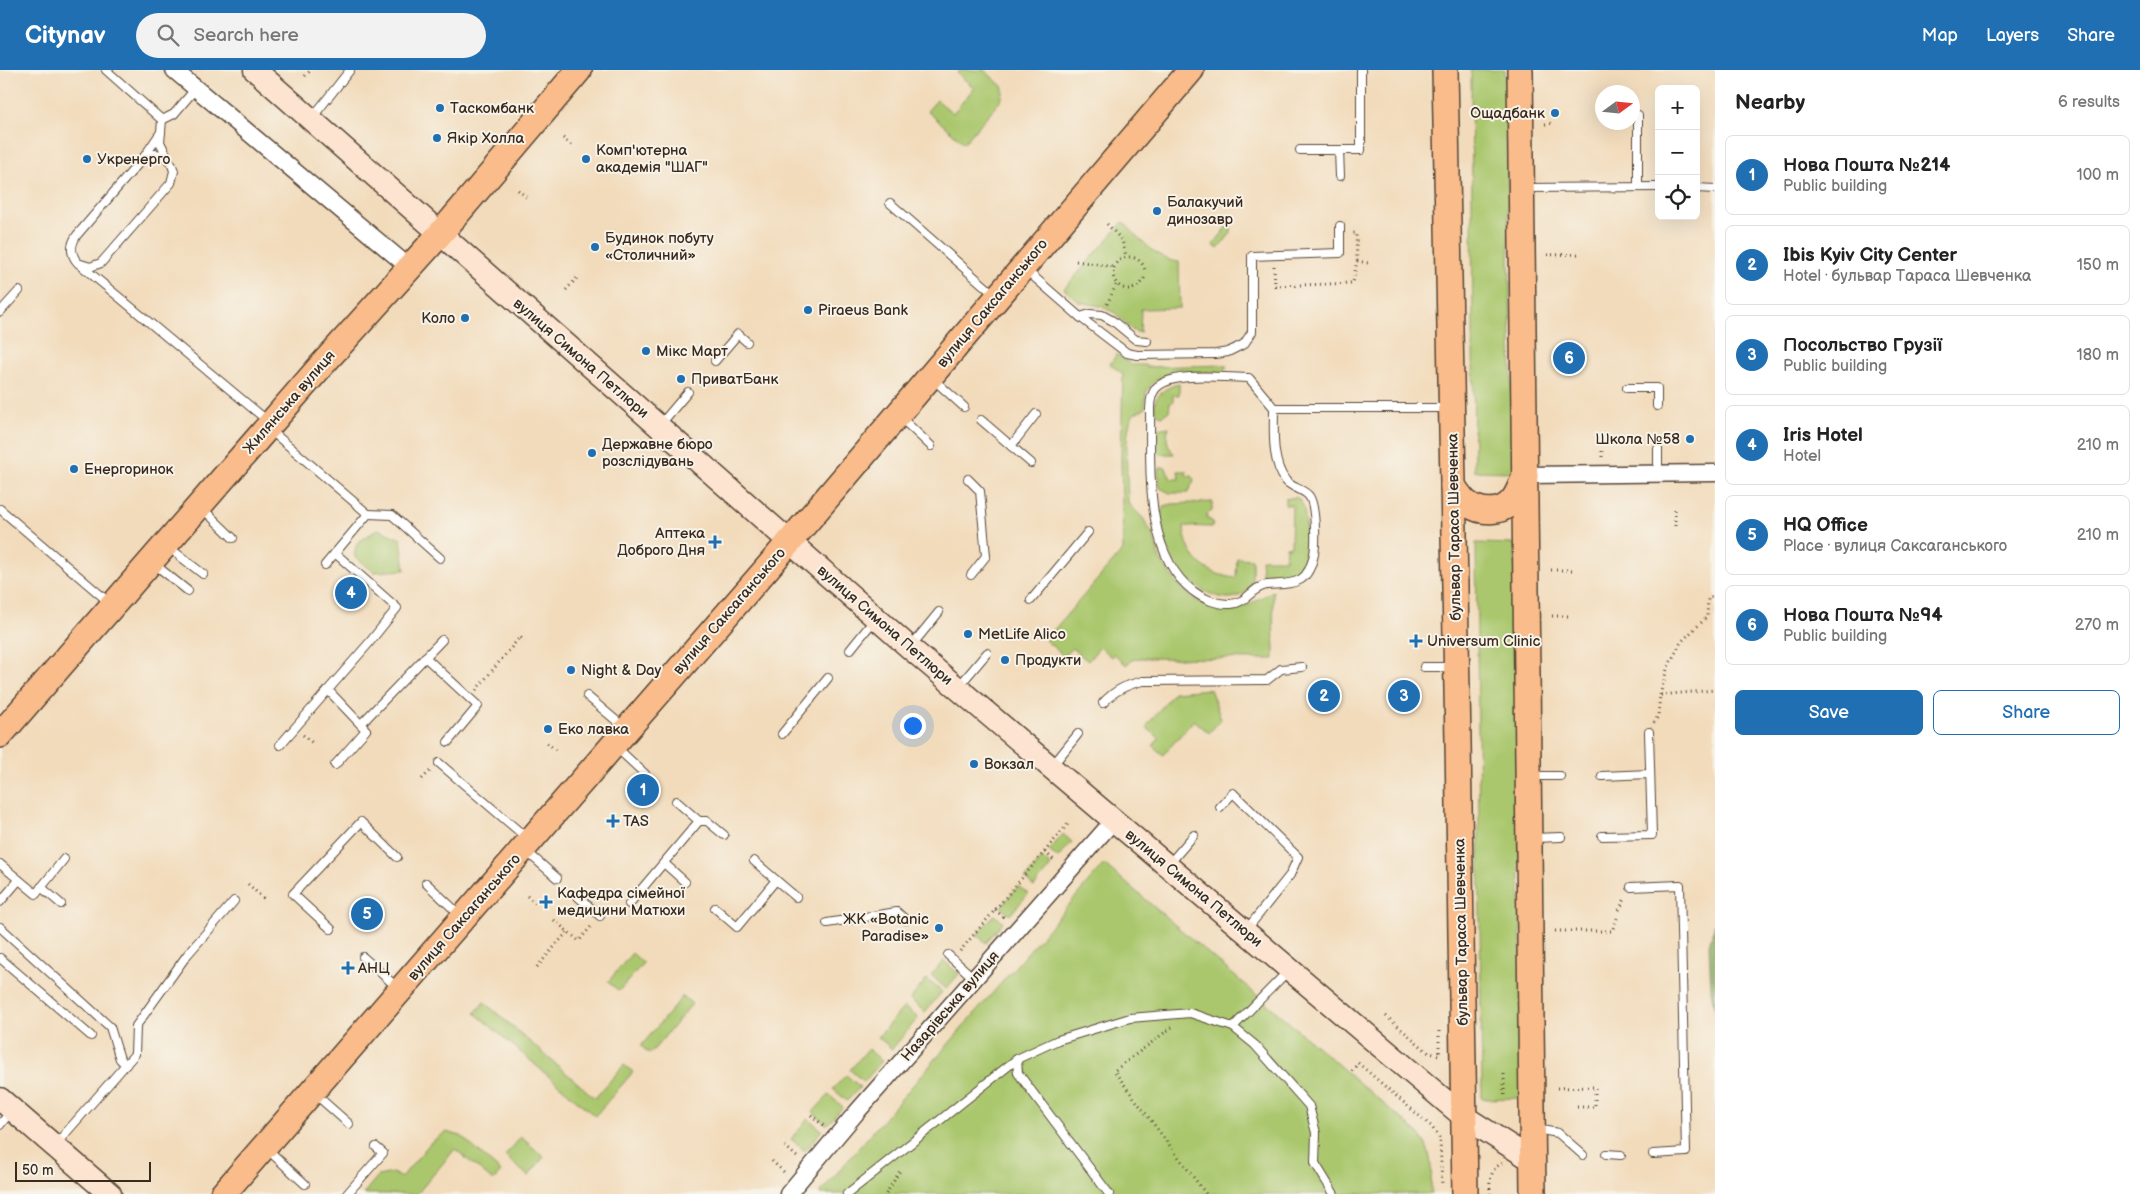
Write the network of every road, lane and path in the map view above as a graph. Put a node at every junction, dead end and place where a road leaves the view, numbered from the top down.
1 (106, 70) edge
2 (174, 70) edge
3 (255, 70) edge
4 (310, 70) edge
5 (350, 70) edge
6 (579, 70) edge
7 (1191, 70) edge
8 (1361, 70) edge
9 (1444, 70) edge
10 (1520, 70) edge
11 (305, 76) dead end
12 (196, 88) junction
13 (162, 120) junction
14 (311, 120) junction
15 (1554, 123) dead end
16 (1545, 124) dead end
17 (1638, 130) edge
18 (161, 132) junction
19 (563, 138) dead end
20 (571, 145) dead end
21 (1300, 150) dead end
22 (1339, 150) junction
23 (144, 157) junction
24 (168, 159) junction
25 (1340, 176) dead end
26 (1638, 186) junction
27 (1655, 187) edge
28 (1522, 188) junction
29 (1700, 188) edge
30 (1715, 188) edge
31 (518, 190) dead end
32 (526, 197) dead end
33 (890, 203) dead end
34 (1107, 224) dead end
35 (1340, 226) dead end
36 (1356, 232) dead end
37 (440, 234) junction
38 (1582, 254) dead end
39 (1547, 255) dead end
40 (1126, 256) junction
41 (1076, 261) dead end
42 (1358, 261) junction
43 (78, 263) junction
44 (1266, 263) dead end
45 (1368, 263) dead end
46 (1023, 267) junction
47 (1114, 267) junction
48 (410, 268) junction
49 (578, 277) dead end
50 (1117, 283) junction
51 (566, 290) dead end
52 (19, 291) dead end
53 (997, 298) junction
54 (0, 312) edge
55 (1102, 315) junction
56 (1080, 317) junction
57 (1147, 341) dead end
58 (747, 342) dead end
59 (715, 361) dead end
60 (930, 377) junction
61 (1627, 388) dead end
62 (688, 392) dead end
63 (964, 406) dead end
64 (1657, 406) dead end
65 (1274, 408) junction
66 (1451, 408) junction
67 (1036, 414) dead end
68 (898, 415) junction
69 (981, 420) dead end
70 (269, 426) junction
71 (659, 427) junction
72 (931, 446) dead end
73 (1011, 446) junction
74 (1658, 449) dead end
75 (1031, 463) dead end
76 (1658, 473) junction
77 (1715, 473) edge
78 (1525, 475) junction
79 (968, 479) dead end
80 (1453, 486) junction
81 (199, 505) junction
82 (1675, 506) dead end
83 (0, 510) edge
84 (368, 514) junction
85 (1675, 526) dead end
86 (1088, 532) dead end
87 (233, 538) dead end
88 (789, 542) junction
89 (158, 553) junction
90 (335, 553) junction
91 (440, 558) dead end
92 (325, 565) dead end
93 (1551, 570) dead end
94 (1572, 570) dead end
95 (203, 574) dead end
96 (971, 575) dead end
97 (188, 591) dead end
98 (1715, 598) edge
99 (1031, 600) dead end
100 (112, 606) junction
101 (940, 612) dead end
102 (1552, 616) dead end
103 (1572, 616) dead end
104 (876, 618) junction
105 (442, 640) dead end
106 (525, 641) dead end
107 (910, 648) junction
108 (850, 650) dead end
109 (987, 653) dead end
110 (425, 657) junction
111 (1302, 667) dead end
112 (1424, 667) dead end
113 (1457, 667) junction
114 (828, 678) dead end
115 (958, 688) junction
116 (328, 690) junction
117 (1715, 690) edge
118 (1660, 695) junction
119 (587, 696) dead end
120 (469, 698) junction
121 (1103, 703) dead end
122 (361, 724) junction
123 (1649, 732) joint
124 (782, 734) dead end
125 (1078, 734) dead end
126 (0, 735) edge
127 (620, 737) junction
128 (448, 742) dead end
129 (547, 742) dead end
130 (280, 744) dead end
131 (556, 750) dead end
132 (439, 763) dead end
133 (335, 765) dead end
134 (1051, 767) junction
135 (645, 774) dead end
136 (1650, 774) junction
137 (1529, 776) junction
138 (1560, 776) dead end
139 (1602, 776) dead end
140 (676, 801) dead end
141 (1220, 807) dead end
142 (1114, 820) junction
143 (699, 821) junction
144 (1068, 824) dead end
145 (724, 835) dead end
146 (1194, 835) dead end
147 (1602, 836) dead end
148 (1561, 837) dead end
149 (1529, 838) junction
150 (527, 845) junction
151 (1045, 852) junction
152 (397, 857) dead end
153 (64, 859) dead end
154 (754, 861) dead end
155 (664, 863) junction
156 (0, 864) edge
157 (1059, 865) dead end
158 (1168, 865) junction
159 (557, 878) dead end
160 (19, 880) junction
161 (776, 880) junction
162 (685, 882) dead end
163 (426, 883) dead end
164 (248, 884) dead end
165 (41, 887) junction
166 (1631, 887) dead end
167 (576, 895) dead end
168 (527, 896) dead end
169 (796, 897) dead end
170 (234, 900) dead end
171 (264, 900) dead end
172 (0, 902) edge
173 (535, 902) dead end
174 (61, 904) dead end
175 (629, 904) dead end
176 (715, 908) dead end
177 (995, 910) junction
178 (600, 916) dead end
179 (463, 918) junction
180 (1617, 918) dead end
181 (554, 920) dead end
182 (906, 920) dead end
183 (1009, 921) dead end
184 (827, 923) dead end
185 (0, 927) edge
186 (331, 929) dead end
187 (589, 929) dead end
188 (1245, 930) junction
189 (568, 931) junction
190 (1555, 931) dead end
191 (363, 957) dead end
192 (950, 957) joint
193 (0, 958) edge
194 (537, 967) dead end
195 (1290, 970) junction
196 (975, 979) junction
197 (400, 990) junction
198 (1190, 1013) junction
199 (1386, 1016) dead end
200 (1233, 1027) junction
201 (1439, 1027) dead end
202 (91, 1036) dead end
203 (1017, 1059) junction
204 (126, 1065) junction
205 (1504, 1070) dead end
206 (1352, 1071) dead end
207 (1557, 1088) dead end
208 (313, 1091) junction
209 (1504, 1095) dead end
210 (1576, 1107) dead end
211 (4, 1111) edge
212 (811, 1115) dead end
213 (1463, 1116) junction
214 (349, 1124) dead end
215 (1532, 1128) junction
216 (828, 1130) dead end
217 (54, 1146) junction
218 (264, 1146) junction
219 (785, 1146) dead end
220 (376, 1147) dead end
221 (1606, 1154) dead end
222 (1653, 1154) dead end
223 (1583, 1155) dead end
224 (1621, 1155) dead end
225 (1532, 1160) junction
226 (772, 1161) dead end
227 (802, 1161) dead end
228 (1505, 1162) dead end
229 (788, 1176) dead end
230 (305, 1184) dead end
231 (110, 1194) edge
232 (223, 1194) edge
233 (347, 1194) edge
234 (788, 1194) edge
235 (847, 1194) edge
236 (1109, 1194) edge
237 (1206, 1194) edge
238 (1334, 1194) edge
239 (1442, 1194) edge
240 (1465, 1194) edge
241 (1490, 1194) edge
242 (1533, 1194) edge

1 - 13 lane
2 - 12 street
3 - 14 main road, вулиця Симона Петлюри
4 - 11 path
5 - 14 lane
6 - 37 main road, Жилянська вулиця
7 - 46 main road, вулиця Саксаганського
8 - 22 lane
9 - 66 main road, бульвар Тараса Шевченка
10 - 28 main road
12 - 13 lane
12 - 48 street
13 - 18 lane
14 - 37 main road, вулиця Симона Петлюри
15 - 16 path
17 - 26 lane
18 - 23 lane
18 - 24 lane
19 - 20 path
21 - 22 lane
22 - 25 lane
23 - 24 lane
23 - 43 lane
24 - 43 lane
26 - 27 lane
26 - 28 lane
28 - 78 main road
29 - 30 lane
31 - 32 path
33 - 53 lane
34 - 40 path
35 - 56 lane
36 - 42 path
37 - 48 main road, Жилянська вулиця
37 - 71 main road, вулиця Симона Петлюри
38 - 39 path
40 - 47 path
40 - 50 path
41 - 47 path
42 - 44 path
42 - 45 path
43 - 70 lane
46 - 53 main road, вулиця Саксаганського
46 - 56 lane
47 - 50 path
48 - 70 main road, Жилянська вулиця
49 - 51 path
50 - 55 path
52 - 54 lane
53 - 60 main road, вулиця Саксаганського
55 - 56 lane
55 - 57 lane
58 - 59 lane
60 - 63 lane
60 - 68 main road, вулиця Саксаганського
61 - 64 lane
62 - 71 lane
65 - 65 lane
65 - 66 lane
66 - 80 main road, бульвар Тараса Шевченка
67 - 73 lane
68 - 72 lane
68 - 88 main road, вулиця Саксаганського
69 - 73 lane
70 - 81 main road, Жилянська вулиця
70 - 84 lane
71 - 88 main road, вулиця Симона Петлюри
73 - 75 lane
74 - 76 lane
76 - 77 street
76 - 78 street
78 - 80 main road
78 - 137 main road
79 - 96 lane
80 - 113 main road, бульвар Тараса Шевченка
81 - 87 lane
81 - 89 main road, Жилянська вулиця
82 - 85 path
83 - 100 lane
84 - 90 lane
84 - 91 lane
86 - 99 lane
88 - 104 main road, вулиця Симона Петлюри
88 - 127 main road, вулиця Саксаганського
89 - 95 lane
89 - 97 lane
89 - 100 main road, Жилянська вулиця
90 - 92 lane
90 - 116 lane
93 - 94 path
98 - 118 path
100 - 126 main road, Жилянська вулиця
101 - 107 lane
102 - 103 path
104 - 107 main road, вулиця Симона Петлюри
104 - 108 lane
105 - 110 lane
106 - 120 path
107 - 115 main road, вулиця Симона Петлюри
109 - 115 lane
110 - 120 lane
110 - 122 lane
111 - 121 lane
112 - 113 lane
113 - 213 main road, бульвар Тараса Шевченка
114 - 124 lane
115 - 134 main road, вулиця Симона Петлюри
116 - 122 lane
116 - 130 lane
117 - 118 path
118 - 123 path
119 - 127 lane
120 - 128 lane
122 - 133 lane
123 - 136 lane
125 - 134 lane
127 - 135 lane
127 - 150 main road, вулиця Саксаганського
129 - 131 path
132 - 150 lane
134 - 142 main road, вулиця Симона Петлюри
136 - 139 lane
136 - 147 lane
137 - 138 lane
137 - 149 main road
140 - 143 lane
141 - 188 lane
142 - 158 main road, вулиця Симона Петлюри
142 - 196 street, Назарівська вулиця
143 - 145 lane
143 - 155 lane
144 - 151 path
146 - 158 lane
148 - 149 lane
149 - 215 main road
150 - 159 lane
150 - 179 main road, вулиця Саксаганського
151 - 157 path
151 - 177 path
152 - 186 lane
153 - 165 lane
154 - 161 lane
155 - 162 lane
155 - 175 lane
156 - 160 lane
158 - 188 main road, вулиця Симона Петлюри
160 - 165 lane
160 - 172 lane
161 - 169 lane
161 - 176 lane
163 - 179 lane
164 - 171 path
165 - 174 lane
166 - 222 lane
167 - 178 lane
168 - 173 path
170 - 204 lane
177 - 183 path
177 - 192 path
179 - 197 main road, вулиця Саксаганського
180 - 190 path
181 - 189 path
182 - 184 lane
185 - 204 lane
187 - 189 path
188 - 195 main road, вулиця Симона Петлюри
189 - 194 path
191 - 197 lane
192 - 196 lane
193 - 202 lane
195 - 200 lane
195 - 213 main road, вулиця Симона Петлюри
196 - 234 street, Назарівська вулиця
197 - 208 main road, вулиця Саксаганського
198 - 200 lane
198 - 203 lane
198 - 237 path
199 - 201 path
200 - 238 lane
203 - 235 lane
203 - 236 lane
204 - 217 lane
205 - 209 path
206 - 239 path
207 - 210 path
208 - 214 lane
208 - 218 main road, вулиця Саксаганського
211 - 217 main road
212 - 216 path
213 - 225 main road, вулиця Симона Петлюри
213 - 240 main road, бульвар Тараса Шевченка
215 - 223 lane
215 - 225 main road
217 - 231 main road
218 - 230 lane
218 - 232 main road, вулиця Саксаганського
219 - 227 path
220 - 233 lane
221 - 224 lane
225 - 242 main road
226 - 229 path
228 - 241 path

